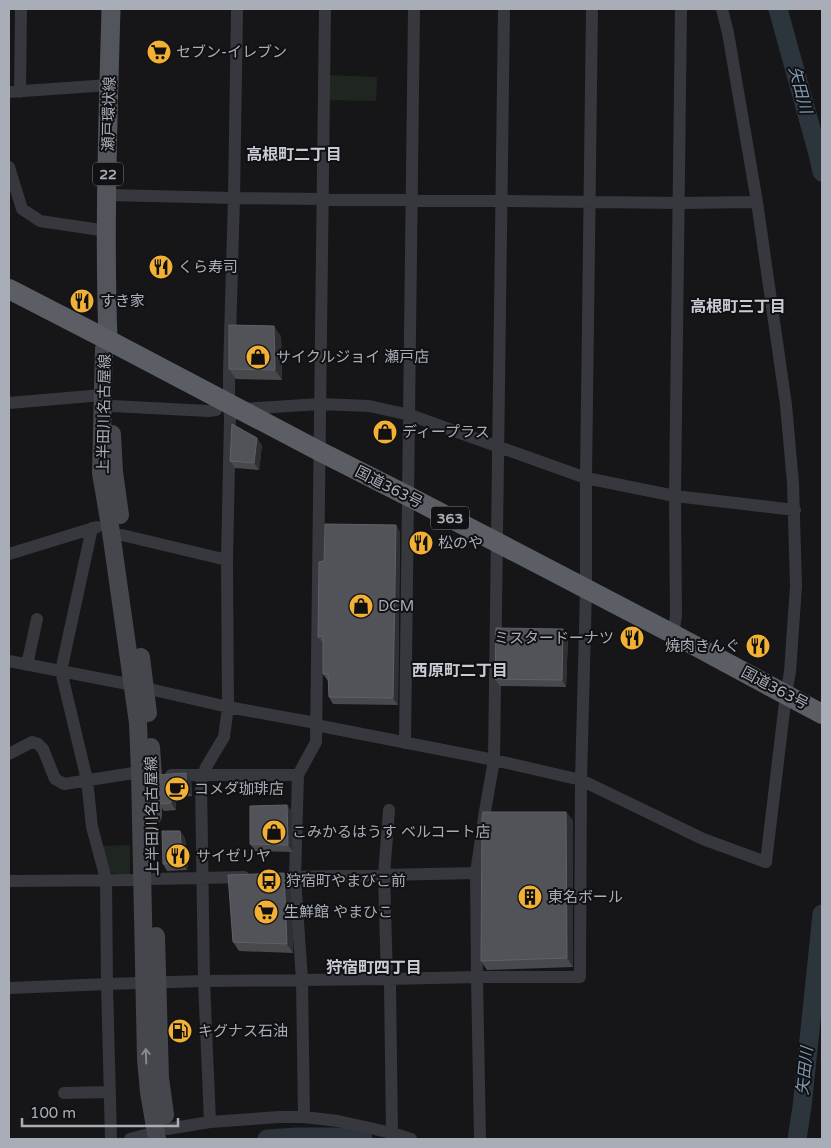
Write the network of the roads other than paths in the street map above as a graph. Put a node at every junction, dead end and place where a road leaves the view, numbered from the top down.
1 (21, 9) edge
2 (111, 9) edge
3 (237, 9) edge
4 (325, 9) edge
5 (414, 9) edge
6 (504, 9) edge
7 (592, 9) edge
8 (681, 9) edge
9 (722, 9) edge
10 (109, 85) junction
11 (14, 92) edge
12 (9, 167) edge
13 (108, 195) junction
14 (234, 198) junction
15 (322, 199) junction
16 (412, 200) junction
17 (501, 201) junction
18 (590, 202) junction
19 (757, 202) junction
20 (679, 204) junction
21 (107, 231) junction
22 (9, 289) edge
23 (108, 340) junction
24 (107, 400) junction
25 (9, 404) edge
26 (230, 404) junction
27 (320, 404) junction
28 (410, 416) junction
29 (498, 446) junction
30 (319, 451) junction
31 (586, 478) junction
32 (408, 496) junction
33 (675, 496) junction
34 (795, 510) junction
35 (92, 528) junction
36 (116, 530) junction
37 (497, 542) junction
38 (9, 554) edge
39 (227, 560) junction
40 (586, 589) junction
41 (37, 619) dead end
42 (674, 634) junction
43 (9, 661) edge
44 (27, 665) junction
45 (60, 671) junction
46 (139, 686) junction
47 (788, 696) junction
48 (228, 707) junction
49 (822, 714) edge
50 (316, 723) junction
51 (405, 743) junction
52 (9, 754) edge
53 (494, 760) junction
54 (147, 773) junction
55 (202, 775) junction
56 (298, 775) junction
57 (87, 780) junction
58 (581, 780) junction
59 (389, 810) dead end
60 (476, 873) junction
61 (384, 875) junction
62 (295, 876) junction
63 (258, 877) edge
64 (277, 877) edge
65 (202, 878) junction
66 (106, 879) junction
67 (148, 879) junction
68 (9, 881) edge
69 (477, 977) junction
70 (387, 979) junction
71 (302, 980) junction
72 (204, 981) junction
73 (151, 982) junction
74 (107, 984) junction
75 (9, 988) edge
76 (110, 1092) junction
77 (64, 1093) dead end
78 (304, 1117) junction
79 (210, 1122) junction
80 (392, 1133) junction
81 (164, 1136) edge
82 (111, 1139) edge
83 (130, 1139) edge
84 (411, 1139) edge
85 (480, 1139) edge

1 - 11 street
2 - 10 main road, 瀬戸環状線 / 22
3 - 14 street
4 - 15 street
5 - 16 street
6 - 17 street
7 - 18 street
8 - 20 street
9 - 19 street
10 - 11 street
10 - 13 main road, 瀬戸環状線 / 22
12 - 21 street
13 - 14 street
13 - 21 main road, 瀬戸環状線 / 22
14 - 15 street
14 - 26 street
15 - 16 street
15 - 27 street
16 - 17 street
16 - 28 street
17 - 18 street
17 - 29 street
18 - 20 street
18 - 31 street
19 - 20 street
19 - 34 street
20 - 33 street
21 - 23 main road, 瀬戸環状線 / 22
22 - 23 highway, 国道363号 / 363
23 - 24 main road, 上半田川名古屋線
23 - 26 highway, 国道363号 / 363
24 - 25 street
24 - 26 street
24 - 36 main road, 上半田川名古屋線
26 - 27 street
26 - 30 highway, 国道363号 / 363
26 - 39 street
27 - 28 street
27 - 30 street
28 - 29 street
28 - 32 street
29 - 31 street
29 - 37 street
30 - 32 highway, 国道363号 / 363
30 - 50 street
31 - 33 street
31 - 40 street
32 - 37 highway, 国道363号 / 363
32 - 51 street
33 - 34 street
33 - 42 street
34 - 47 street
35 - 36 street
35 - 38 street
35 - 45 street
36 - 39 street
36 - 46 main road, 上半田川名古屋線
37 - 40 highway, 国道363号 / 363
37 - 53 street
39 - 48 street
40 - 42 highway, 国道363号 / 363
40 - 58 street
41 - 44 street
42 - 47 highway, 国道363号 / 363
43 - 44 street
44 - 45 street
45 - 46 street
45 - 57 street
46 - 48 street
46 - 54 main road, 上半田川名古屋線
47 - 49 highway, 国道363号 / 363
47 - 58 street
48 - 50 street
48 - 55 street
50 - 51 street
50 - 56 street
51 - 53 street
52 - 57 street
53 - 58 street
53 - 60 street
54 - 55 street
54 - 57 street
54 - 67 main road, 上半田川名古屋線
55 - 56 street
55 - 65 street
56 - 62 street
57 - 66 street
58 - 69 street
59 - 61 street
60 - 61 street
60 - 69 street
61 - 62 street
61 - 70 street
62 - 64 street
62 - 71 street
63 - 65 street
65 - 67 street
65 - 72 street
66 - 67 street
66 - 68 street
66 - 74 street
67 - 73 main road, 上半田川名古屋線
69 - 70 street
69 - 85 street
70 - 71 street
70 - 80 street
71 - 72 street
71 - 78 street
72 - 73 street
72 - 79 street
73 - 74 street
73 - 81 main road, 上半田川名古屋線
74 - 75 street
74 - 76 street
76 - 77 street
76 - 82 street
78 - 79 street
78 - 80 street
79 - 81 street
80 - 84 street
81 - 83 street

